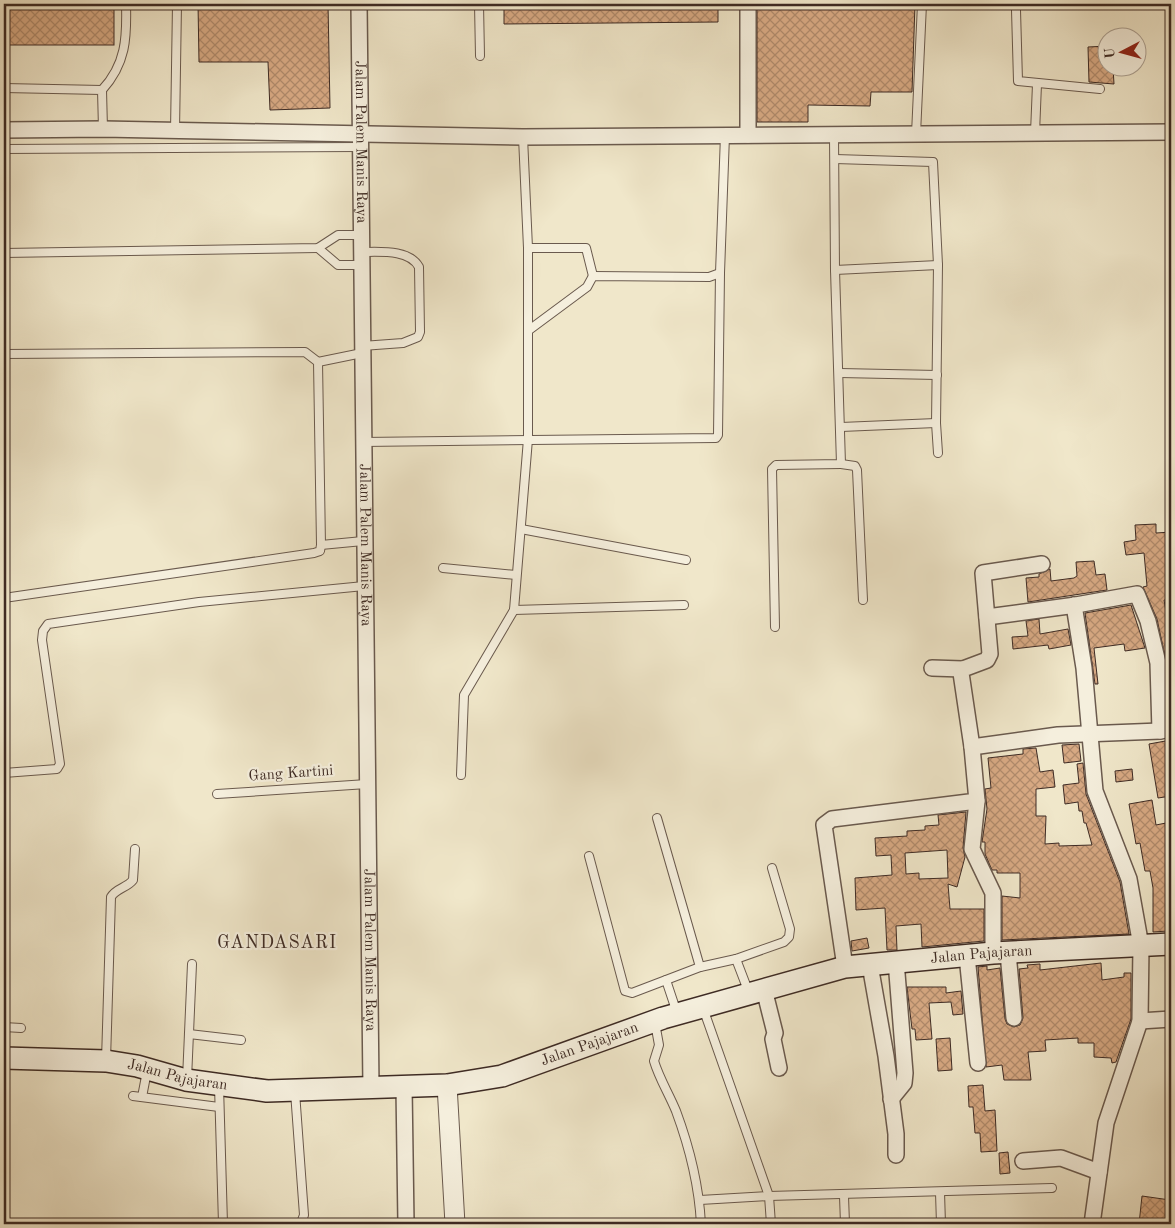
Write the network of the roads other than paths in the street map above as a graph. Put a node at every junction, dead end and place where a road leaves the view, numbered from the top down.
1 (126, 4) edge
2 (177, 4) edge
3 (359, 4) edge
4 (479, 4) edge
5 (748, 4) edge
6 (922, 4) edge
7 (1016, 10) dead end
8 (480, 56) dead end
9 (1037, 84) junction
10 (4, 88) edge
11 (1100, 89) dead end
12 (102, 90) junction
13 (103, 129) junction
14 (4, 130) edge
15 (175, 131) junction
16 (1171, 132) edge
17 (1035, 133) junction
18 (916, 134) junction
19 (725, 135) junction
20 (748, 135) junction
21 (834, 135) junction
22 (523, 137) junction
23 (360, 141) junction
24 (4, 149) edge
25 (834, 159) junction
26 (361, 235) junction
27 (318, 248) junction
28 (528, 248) junction
29 (4, 253) edge
30 (361, 259) junction
31 (938, 265) junction
32 (835, 270) junction
33 (720, 273) junction
34 (592, 276) junction
35 (528, 330) junction
36 (362, 350) junction
37 (4, 354) edge
38 (318, 362) junction
39 (840, 373) junction
40 (937, 375) junction
41 (936, 423) junction
42 (841, 427) junction
43 (528, 438) junction
44 (362, 442) junction
45 (938, 453) dead end
46 (841, 464) junction
47 (521, 529) junction
48 (364, 540) junction
49 (322, 545) junction
50 (686, 560) dead end
51 (1042, 564) dead end
52 (443, 568) dead end
53 (516, 576) junction
54 (364, 586) junction
55 (4, 598) edge
56 (863, 600) dead end
57 (684, 605) dead end
58 (1074, 605) junction
59 (514, 610) junction
60 (987, 617) junction
61 (775, 627) dead end
62 (932, 668) dead end
63 (964, 670) junction
64 (1165, 730) edge
65 (1089, 735) junction
66 (972, 746) junction
67 (4, 773) edge
68 (461, 775) dead end
69 (367, 784) junction
70 (217, 794) dead end
71 (977, 801) junction
72 (657, 818) dead end
73 (135, 849) dead end
74 (589, 856) dead end
75 (772, 868) dead end
76 (1171, 944) edge
77 (1141, 946) junction
78 (1001, 953) junction
79 (967, 956) junction
80 (736, 959) junction
81 (896, 961) junction
82 (192, 964) dead end
83 (870, 965) junction
84 (845, 966) junction
85 (700, 967) junction
86 (666, 980) junction
87 (757, 991) junction
88 (702, 1006) junction
89 (678, 1014) junction
90 (1014, 1018) dead end
91 (1171, 1019) edge
92 (654, 1021) junction
93 (1140, 1021) junction
94 (4, 1027) edge
95 (21, 1028) dead end
96 (189, 1034) junction
97 (241, 1040) dead end
98 (4, 1058) edge
99 (106, 1061) junction
100 (978, 1064) dead end
101 (779, 1068) dead end
102 (147, 1069) junction
103 (186, 1080) junction
104 (447, 1085) junction
105 (220, 1086) junction
106 (404, 1087) junction
107 (371, 1088) junction
108 (295, 1091) junction
109 (133, 1096) dead end
110 (142, 1097) junction
111 (891, 1099) junction
112 (219, 1107) junction
113 (896, 1155) dead end
114 (1023, 1161) dead end
115 (1099, 1172) junction
116 (1052, 1188) dead end
117 (940, 1192) junction
118 (770, 1196) junction
119 (844, 1196) junction
120 (700, 1200) junction
121 (224, 1224) edge
122 (298, 1224) edge
123 (406, 1224) edge
124 (455, 1224) edge
125 (701, 1224) edge
126 (771, 1224) edge
127 (845, 1224) edge
128 (941, 1224) edge
129 (1092, 1224) edge

1 - 12 lane
2 - 15 lane
3 - 23 street, Jalam Palem Manis Raya
4 - 8 lane
5 - 20 street
6 - 18 lane
7 - 9 lane
9 - 11 lane
9 - 17 lane
10 - 12 lane
12 - 13 lane
13 - 14 street
13 - 15 street
15 - 23 street
16 - 17 street
17 - 18 street
18 - 21 street
19 - 20 street
19 - 22 street
19 - 33 lane
20 - 21 street
21 - 25 lane
22 - 23 street
22 - 28 lane
23 - 24 lane
23 - 26 street, Jalam Palem Manis Raya
25 - 31 lane
25 - 32 lane
26 - 27 lane
26 - 30 street, Jalam Palem Manis Raya
27 - 29 lane
27 - 30 lane
28 - 34 lane
28 - 35 lane
30 - 36 street, Jalam Palem Manis Raya
30 - 36 lane
31 - 32 lane
31 - 40 lane
32 - 39 lane
33 - 34 lane
33 - 43 lane
34 - 35 lane
35 - 43 lane
36 - 38 lane
36 - 44 street, Jalam Palem Manis Raya
37 - 38 lane
38 - 49 lane
39 - 40 lane
39 - 42 lane
40 - 41 lane
41 - 42 lane
41 - 45 lane
42 - 46 lane
43 - 44 lane
43 - 47 lane
44 - 48 street, Jalam Palem Manis Raya
46 - 56 lane
46 - 61 lane
47 - 50 lane
47 - 53 lane
48 - 49 lane
48 - 54 street, Jalam Palem Manis Raya
49 - 55 lane
51 - 60 street
52 - 53 lane
53 - 59 lane
54 - 67 lane
54 - 69 street, Jalam Palem Manis Raya
57 - 59 lane
58 - 60 street
58 - 64 street
58 - 65 street
59 - 68 lane
60 - 63 street
62 - 63 street
63 - 66 street
64 - 65 street
65 - 66 street
65 - 77 street
66 - 71 street
69 - 70 lane, Gang Kartini
69 - 107 street, Jalam Palem Manis Raya
71 - 78 street
71 - 84 street
72 - 85 lane
73 - 99 lane
74 - 86 lane
75 - 80 lane
76 - 77 main road, Jalan Pajajaran
77 - 78 main road, Jalan Pajajaran
77 - 93 street
78 - 79 main road, Jalan Pajajaran
78 - 90 street
79 - 81 main road, Jalan Pajajaran
79 - 100 street
80 - 85 lane
80 - 87 lane
81 - 83 main road, Jalan Pajajaran
81 - 111 street
82 - 96 lane
83 - 84 main road, Jalan Pajajaran
83 - 111 street
84 - 87 main road, Jalan Pajajaran
85 - 86 lane
86 - 89 lane
87 - 88 main road, Jalan Pajajaran
87 - 101 street
88 - 89 main road, Jalan Pajajaran
88 - 118 lane
89 - 92 main road, Jalan Pajajaran
91 - 93 street
92 - 104 main road, Jalan Pajajaran
92 - 120 lane
93 - 115 street
94 - 95 lane
96 - 97 lane
96 - 103 lane
98 - 99 main road, Jalan Pajajaran
99 - 102 main road, Jalan Pajajaran
102 - 103 main road, Jalan Pajajaran
102 - 110 lane
103 - 105 main road, Jalan Pajajaran
104 - 106 main road, Jalan Pajajaran
104 - 124 street
105 - 108 main road, Jalan Pajajaran
105 - 112 lane
106 - 107 main road, Jalan Pajajaran
106 - 123 street
107 - 108 main road, Jalan Pajajaran
108 - 122 lane
109 - 110 lane
110 - 112 lane
111 - 113 street
112 - 121 lane
114 - 115 street
115 - 129 street
116 - 117 lane
117 - 119 lane
117 - 128 lane
118 - 119 lane
118 - 120 lane
118 - 126 lane
119 - 127 lane
120 - 125 lane

